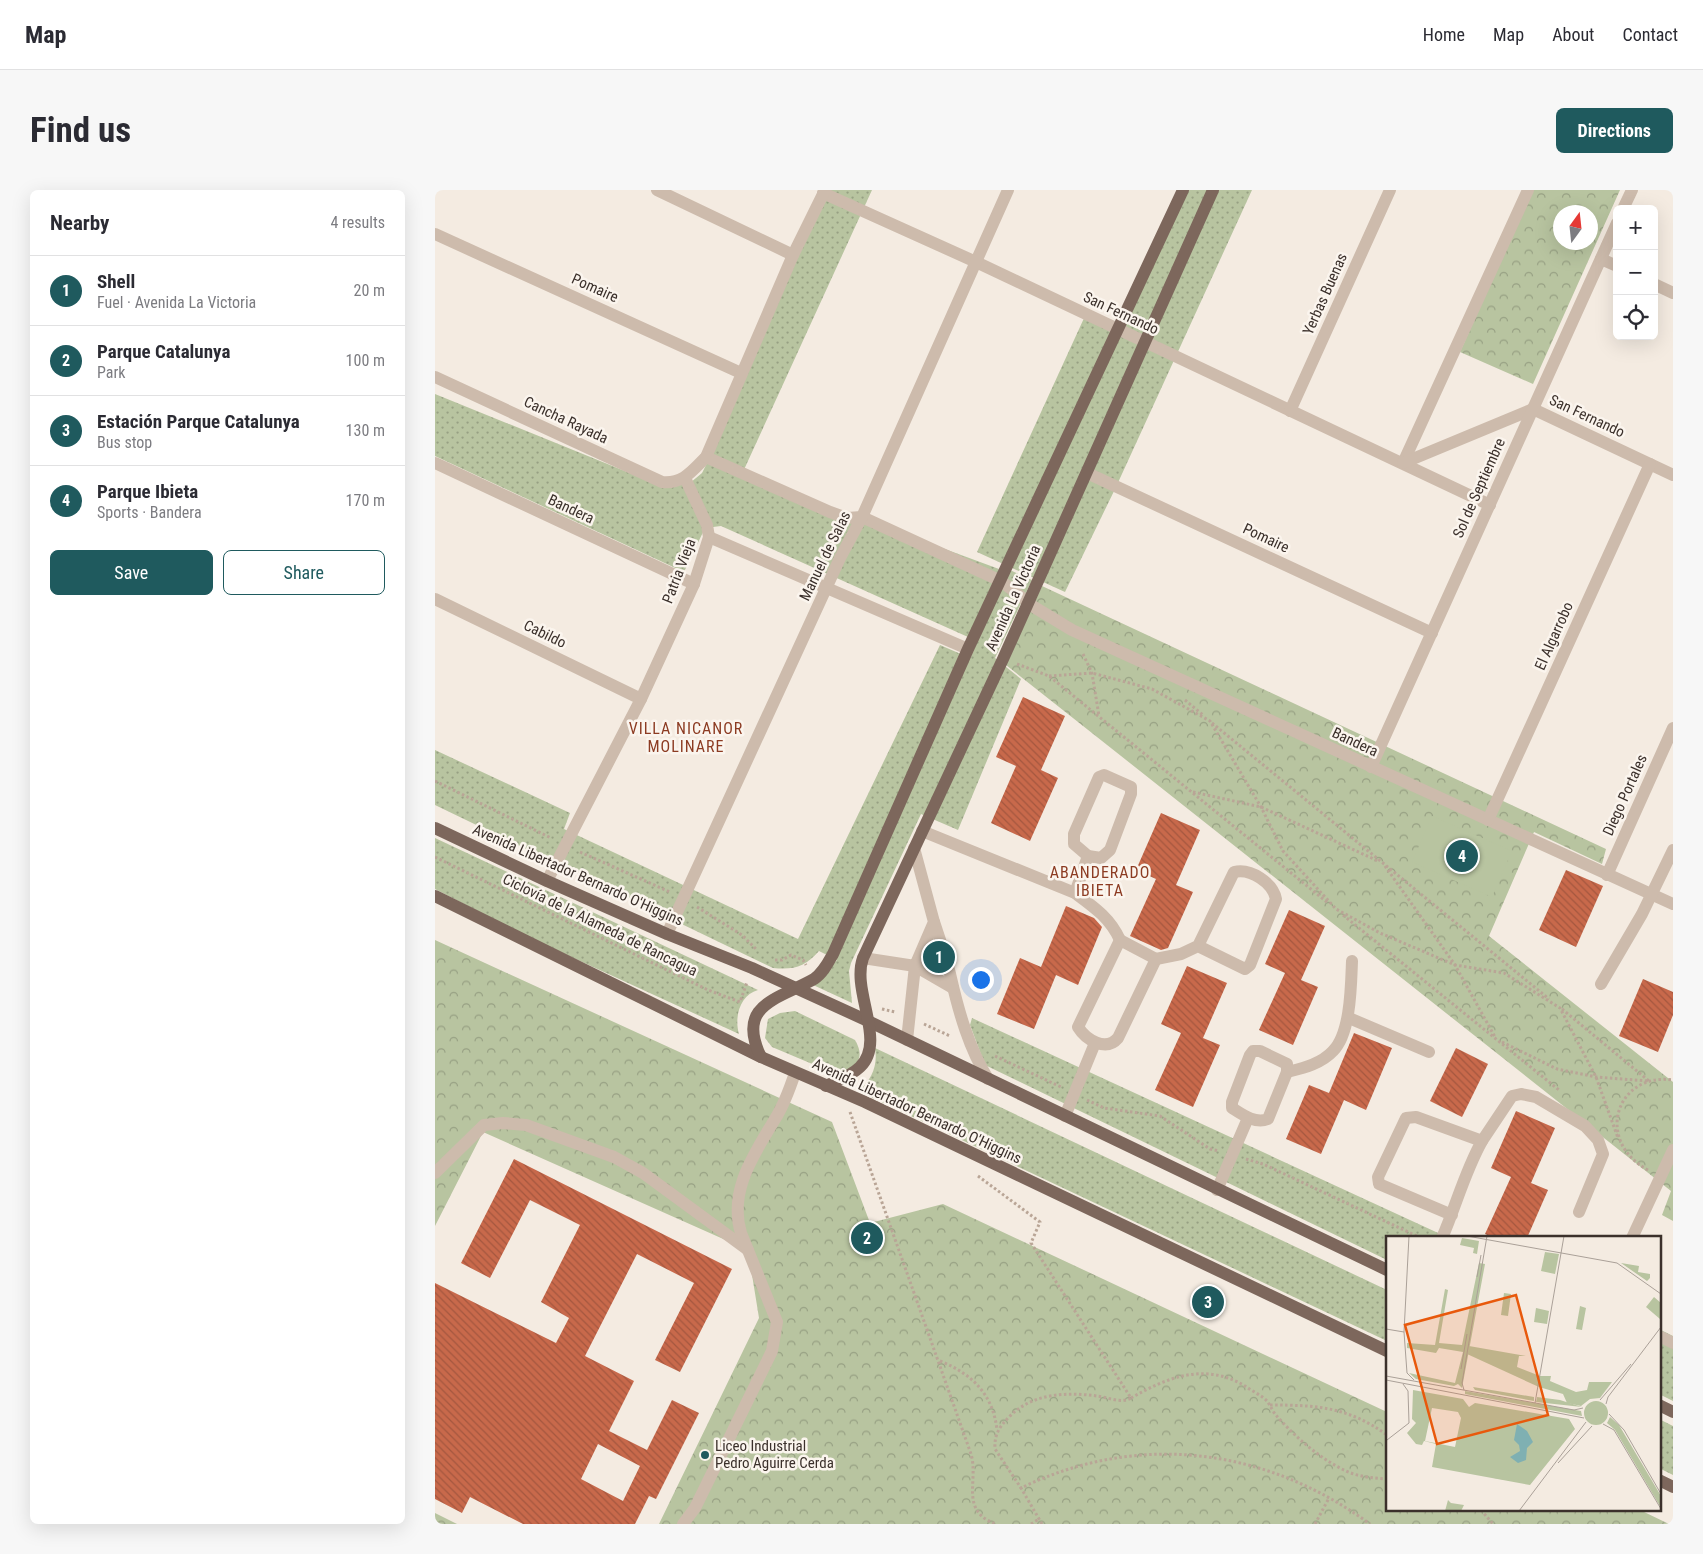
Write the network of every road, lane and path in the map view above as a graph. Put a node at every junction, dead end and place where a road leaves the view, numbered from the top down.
1 (657, 190) edge
2 (1008, 190) edge
3 (1183, 190) edge
4 (1213, 190) edge
5 (1390, 190) edge
6 (1528, 190) edge
7 (1632, 190) edge
8 (824, 192) edge
9 (1625, 205) edge
10 (1613, 232) edge
11 (435, 234) edge
12 (793, 255) junction
13 (1601, 259) junction
14 (976, 262) junction
15 (1613, 264) edge
16 (1658, 286) edge
17 (1673, 292) edge
18 (1119, 330) junction
19 (1146, 342) junction
20 (741, 373) junction
21 (435, 377) edge
22 (1533, 409) junction
23 (1290, 410) junction
24 (706, 457) junction
25 (435, 463) edge
26 (1403, 464) junction
27 (1650, 464) junction
28 (1087, 473) junction
29 (1673, 475) edge
30 (685, 478) junction
31 (1490, 505) junction
32 (862, 517) junction
33 (709, 537) junction
34 (1001, 581) junction
35 (694, 584) junction
36 (827, 588) junction
37 (435, 598) edge
38 (1028, 603) junction
39 (1072, 630) junction
40 (1432, 633) junction
41 (968, 649) junction
42 (1003, 659) junction
43 (1092, 673) junction
44 (1049, 676) junction
45 (1180, 696) dead end
46 (641, 699) junction
47 (1099, 716) junction
48 (1210, 721) junction
49 (1673, 728) edge
50 (1371, 767) junction
51 (435, 780) edge
52 (1191, 791) junction
53 (1261, 807) junction
54 (1488, 820) junction
55 (435, 828) edge
56 (922, 831) junction
57 (566, 845) junction
58 (914, 848) junction
59 (1673, 850) edge
60 (1088, 856) junction
61 (435, 857) edge
62 (1383, 862) junction
63 (1607, 875) junction
64 (547, 881) junction
65 (1075, 893) junction
66 (1652, 895) junction
67 (435, 896) edge
68 (684, 898) junction
69 (1673, 904) edge
70 (1337, 909) junction
71 (934, 922) junction
72 (667, 934) junction
73 (1120, 940) junction
74 (1198, 946) junction
75 (757, 950) dead end
76 (863, 958) junction
77 (1156, 959) junction
78 (1352, 961) dead end
79 (1455, 965) junction
80 (915, 966) junction
81 (747, 984) dead end
82 (1601, 984) dead end
83 (794, 987) junction
84 (953, 988) junction
85 (1560, 1008) junction
86 (1349, 1018) junction
87 (868, 1021) junction
88 (907, 1040) junction
89 (1497, 1040) junction
90 (1095, 1043) junction
91 (1429, 1052) dead end
92 (761, 1057) junction
93 (1287, 1072) junction
94 (795, 1073) junction
95 (1596, 1077) junction
96 (988, 1079) junction
97 (1673, 1080) edge
98 (1649, 1081) junction
99 (826, 1086) junction
100 (844, 1094) junction
101 (1565, 1095) dead end
102 (1065, 1116) junction
103 (1248, 1118) junction
104 (1611, 1132) dead end
105 (1618, 1138) junction
106 (1482, 1141) junction
107 (1673, 1150) edge
108 (971, 1170) dead end
109 (435, 1172) edge
110 (1663, 1172) junction
111 (1217, 1190) junction
112 (1579, 1212) dead end
113 (1452, 1215) junction
114 (1444, 1236) edge
115 (1633, 1236) edge
116 (747, 1250) junction
117 (1386, 1270) edge
118 (1661, 1337) edge
119 (1673, 1343) edge
120 (1386, 1351) edge
121 (939, 1360) junction
122 (1131, 1398) junction
123 (1270, 1405) junction
124 (1661, 1406) edge
125 (1673, 1412) edge
126 (997, 1430) junction
127 (1386, 1434) edge
128 (1386, 1479) edge
129 (1661, 1481) edge
130 (1673, 1487) edge
131 (1021, 1488) junction
132 (1329, 1498) junction
133 (1483, 1512) edge
134 (1039, 1519) junction
135 (683, 1524) edge
136 (996, 1524) edge
137 (1031, 1524) edge
138 (1042, 1524) edge
139 (1315, 1524) edge
140 (1370, 1524) edge
141 (1493, 1524) edge

1 - 12 street
2 - 14 street, Manuel de Salas
3 - 18 main road, Avenida La Victoria
4 - 19 main road, Avenida La Victoria
5 - 23 street, Yerbas Buenas
6 - 26 street
7 - 9 street
8 - 12 street
8 - 14 street, San Fernando
10 - 13 street, Sol de Septiembre
11 - 20 street, Pomaire
12 - 20 street
13 - 15 street
13 - 22 street, Sol de Septiembre
14 - 18 street, San Fernando
14 - 32 street, Manuel de Salas
16 - 17 street
18 - 19 street, San Fernando
18 - 34 main road, Avenida La Victoria
19 - 23 street, San Fernando
19 - 28 main road, Avenida La Victoria
20 - 24 street
21 - 30 street, Cancha Rayada
22 - 26 street, San Fernando
22 - 27 street, San Fernando
22 - 31 street, Sol de Septiembre
23 - 26 street, San Fernando
24 - 30 street
24 - 32 street, Bandera
25 - 35 street, Bandera
26 - 31 street, San Fernando
27 - 29 street, San Fernando
27 - 54 street, El Algarrobo
28 - 38 main road, Avenida La Victoria
28 - 40 street, Pomaire
30 - 33 street, Patria Vieja
31 - 40 street, Sol de Septiembre
32 - 34 street, Bandera
32 - 36 street, Manuel de Salas
33 - 35 street, Patria Vieja
33 - 36 street
34 - 38 street, Bandera
34 - 41 main road, Avenida La Victoria
35 - 46 street, Patria Vieja
36 - 41 street
36 - 68 street, Manuel de Salas
37 - 46 street, Cabildo
38 - 39 street, Bandera
38 - 42 main road, Avenida La Victoria
39 - 43 path
39 - 50 street, Bandera
40 - 50 street, Sol de Septiembre
41 - 83 main road, Avenida La Victoria
42 - 44 path
42 - 56 main road, Avenida La Victoria
43 - 44 path
43 - 47 path
43 - 48 path
44 - 47 path
45 - 48 path
46 - 57 street, Patria Vieja
47 - 52 path
48 - 53 path
48 - 62 path
49 - 63 street, Diego Portales
50 - 54 street, Bandera
51 - 57 path
52 - 53 path
52 - 70 path
53 - 62 path
53 - 70 path
54 - 63 street, Bandera
55 - 64 main road, Avenida Libertador Bernardo O'Higgins
56 - 58 main road, Avenida La Victoria
56 - 65 street
57 - 64 street, Patria Vieja
57 - 68 path
58 - 71 street
58 - 76 main road, Avenida La Victoria
59 - 66 street
60 - 60 street
60 - 65 street
61 - 81 path, Ciclovía de la Alameda de Rancagua
62 - 79 path
62 - 85 path
63 - 66 street, Bandera
64 - 72 main road, Avenida Libertador Bernardo O'Higgins
65 - 73 street
66 - 69 street, Bandera
66 - 82 street
67 - 92 main road, Avenida Libertador Bernardo O'Higgins
68 - 72 street, Manuel de Salas
68 - 75 path
70 - 79 path
70 - 89 path
71 - 80 street
71 - 84 street
72 - 83 main road, Avenida Libertador Bernardo O'Higgins
73 - 77 street
73 - 90 street
74 - 74 street
74 - 77 street
76 - 80 street
76 - 87 main road, Avenida La Victoria
77 - 90 street
78 - 86 street
79 - 85 path
79 - 89 path
80 - 84 street
80 - 88 street
83 - 87 main road, Avenida Libertador Bernardo O'Higgins
83 - 92 main road
84 - 96 street
85 - 95 path
85 - 98 path
86 - 91 street
86 - 93 street
87 - 88 main road, Avenida Libertador Bernardo O'Higgins
87 - 99 main road
88 - 96 main road, Avenida Libertador Bernardo O'Higgins
89 - 95 path
89 - 101 path
90 - 102 street
92 - 94 main road, Avenida Libertador Bernardo O'Higgins
93 - 103 street
93 - 103 street
94 - 99 main road, Avenida Libertador Bernardo O'Higgins
94 - 116 street
95 - 98 path
95 - 105 path
96 - 102 main road, Avenida Libertador Bernardo O'Higgins
97 - 98 path
98 - 105 path
99 - 100 main road, Avenida Libertador Bernardo O'Higgins
100 - 120 main road, Avenida Libertador Bernardo O'Higgins
100 - 121 path
102 - 111 main road, Avenida Libertador Bernardo O'Higgins
103 - 111 street
104 - 105 path
105 - 110 path
106 - 112 street
106 - 113 street
106 - 113 street
107 - 110 street
108 - 122 path
109 - 116 street
110 - 115 street
111 - 117 main road, Avenida Libertador Bernardo O'Higgins
113 - 114 street
116 - 135 street
118 - 119 street
121 - 126 path
121 - 136 path
122 - 123 path
122 - 126 path
123 - 127 path
123 - 128 path
124 - 125 main road
126 - 131 path
129 - 130 main road
131 - 132 path
131 - 134 path
132 - 139 path
132 - 140 path
133 - 141 path
134 - 137 path
134 - 138 path

